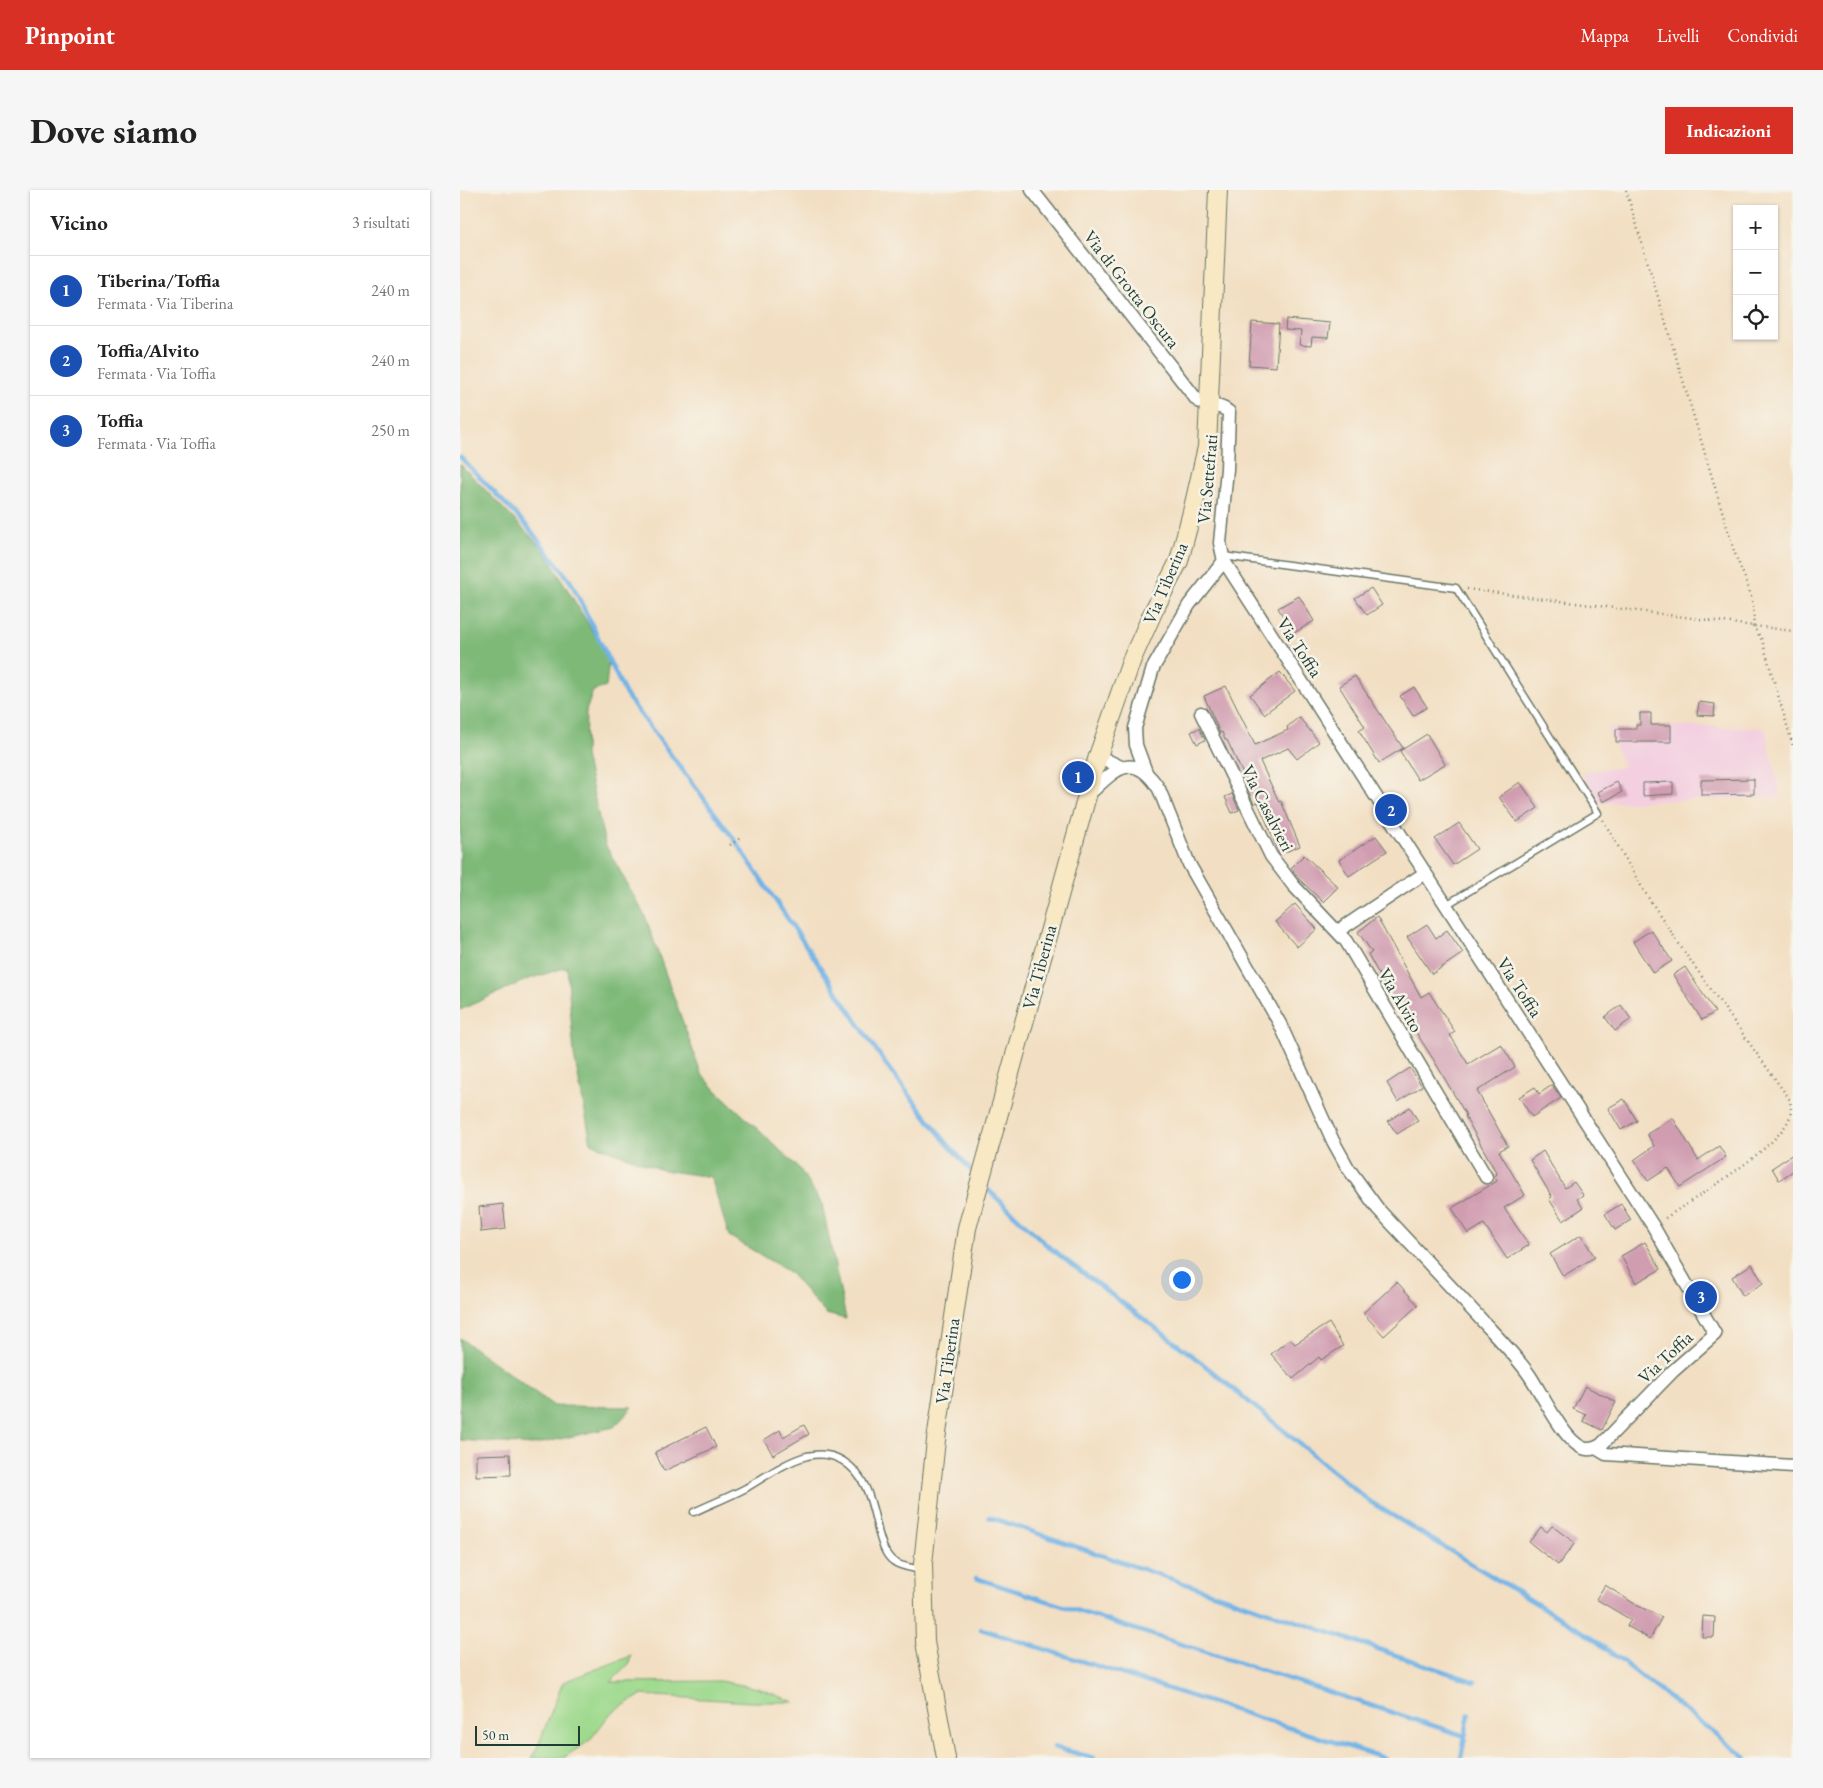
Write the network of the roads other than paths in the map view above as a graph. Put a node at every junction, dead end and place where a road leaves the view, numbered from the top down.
1 (1032, 190) edge
2 (1218, 190) edge
3 (1208, 406) junction
4 (1223, 558) junction
5 (1201, 713) dead end
6 (1098, 756) junction
7 (1121, 767) junction
8 (1146, 772) junction
9 (1086, 797) junction
10 (1426, 873) junction
11 (1446, 905) junction
12 (1338, 931) junction
13 (1486, 1177) dead end
14 (1596, 1448) junction
15 (1793, 1466) edge
16 (694, 1512) dead end
17 (923, 1570) junction
18 (946, 1758) edge

1 - 3 street, Via di Grotta Oscura
2 - 3 main road, Via Tiberina
3 - 4 street, Via Settefrati
3 - 6 main road, Via Tiberina
4 - 8 street
4 - 10 street, Via Toffia
4 - 11 lane
5 - 12 street, Via Casalvieri
6 - 7 street
6 - 9 main road, Via Tiberina
7 - 8 street
7 - 9 street
8 - 14 street
9 - 17 main road, Via Tiberina
10 - 11 street, Via Toffia
10 - 12 street
11 - 14 street, Via Toffia
12 - 13 street, Via Alvito
14 - 15 street
16 - 17 lane
17 - 18 main road, Via Tiberina

